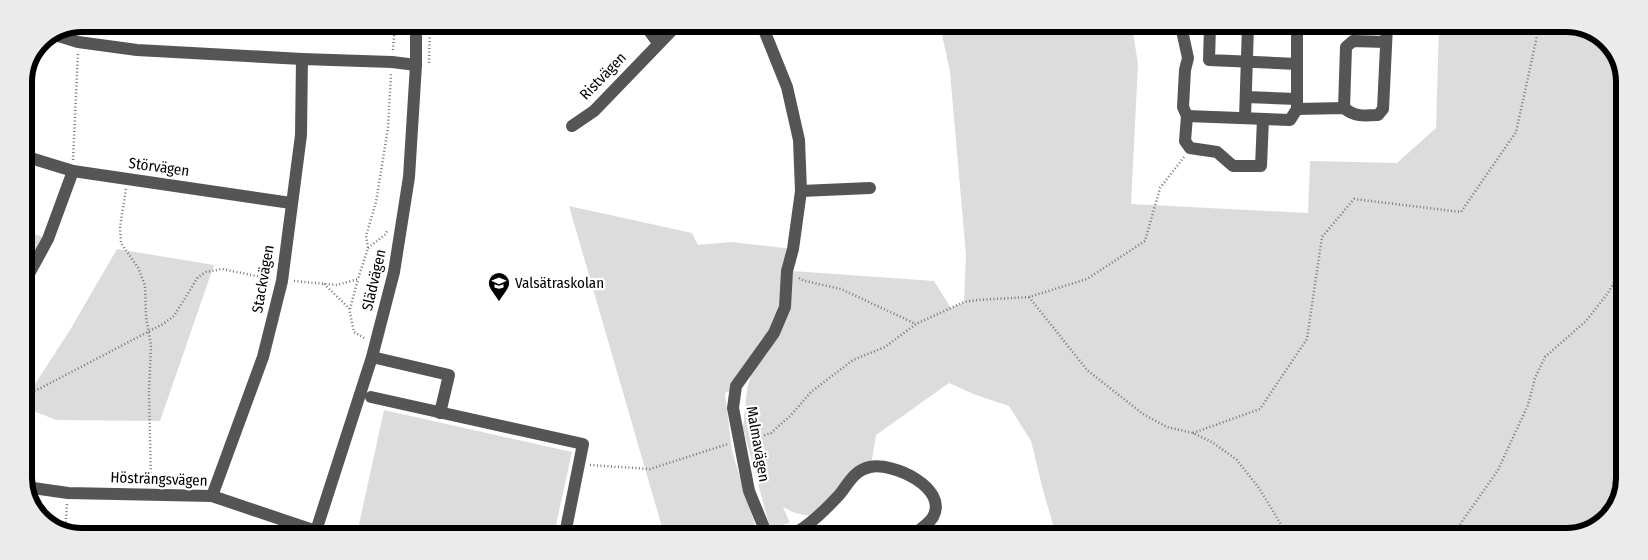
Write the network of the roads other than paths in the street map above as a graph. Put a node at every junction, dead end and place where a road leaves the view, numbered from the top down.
1 (416, 32) edge
2 (650, 32) edge
3 (670, 32) edge
4 (765, 32) edge
5 (1182, 32) edge
6 (1210, 32) edge
7 (1248, 32) edge
8 (1297, 32) edge
9 (1387, 32) edge
10 (61, 37) edge
11 (1386, 42) junction
12 (658, 43) junction
13 (1188, 58) junction
14 (302, 59) junction
15 (1209, 60) junction
16 (1247, 62) junction
17 (1297, 64) junction
18 (416, 65) junction
19 (1246, 97) junction
20 (1297, 104) junction
21 (1344, 108) junction
22 (1187, 116) junction
23 (1245, 118) junction
24 (1263, 119) junction
25 (572, 126) dead end
26 (32, 159) edge
27 (73, 171) junction
28 (870, 188) dead end
29 (801, 191) junction
30 (291, 203) junction
31 (32, 267) edge
32 (372, 357) junction
33 (372, 397) dead end
34 (440, 413) junction
35 (33, 488) edge
36 (212, 496) junction
37 (304, 528) edge
38 (317, 528) edge
39 (566, 528) edge
40 (764, 528) edge
41 (802, 528) edge
42 (921, 528) edge

1 - 18 street, Slädvägen
2 - 12 street
3 - 12 street, Ristvägen
4 - 29 street, Malmavägen
5 - 13 street
6 - 15 street
7 - 16 street
8 - 17 street
9 - 11 street
10 - 14 street
11 - 21 street
11 - 21 street
12 - 25 street, Ristvägen
13 - 15 street
13 - 22 street
14 - 18 street
14 - 30 street, Stackvägen
15 - 16 street
16 - 17 street
16 - 19 street
17 - 20 street
18 - 32 street, Slädvägen
19 - 20 street
19 - 23 street
20 - 21 street
20 - 24 street
22 - 23 street
22 - 24 street
23 - 24 street
26 - 27 street, Störvägen
27 - 30 street, Störvägen
27 - 31 street
28 - 29 street
29 - 40 street, Malmavägen
30 - 36 street, Stackvägen
32 - 34 street
32 - 38 street, Slädvägen
33 - 34 street
34 - 39 street
35 - 36 street, Hösträngsvägen
36 - 37 street, Hösträngsvägen
41 - 42 street

